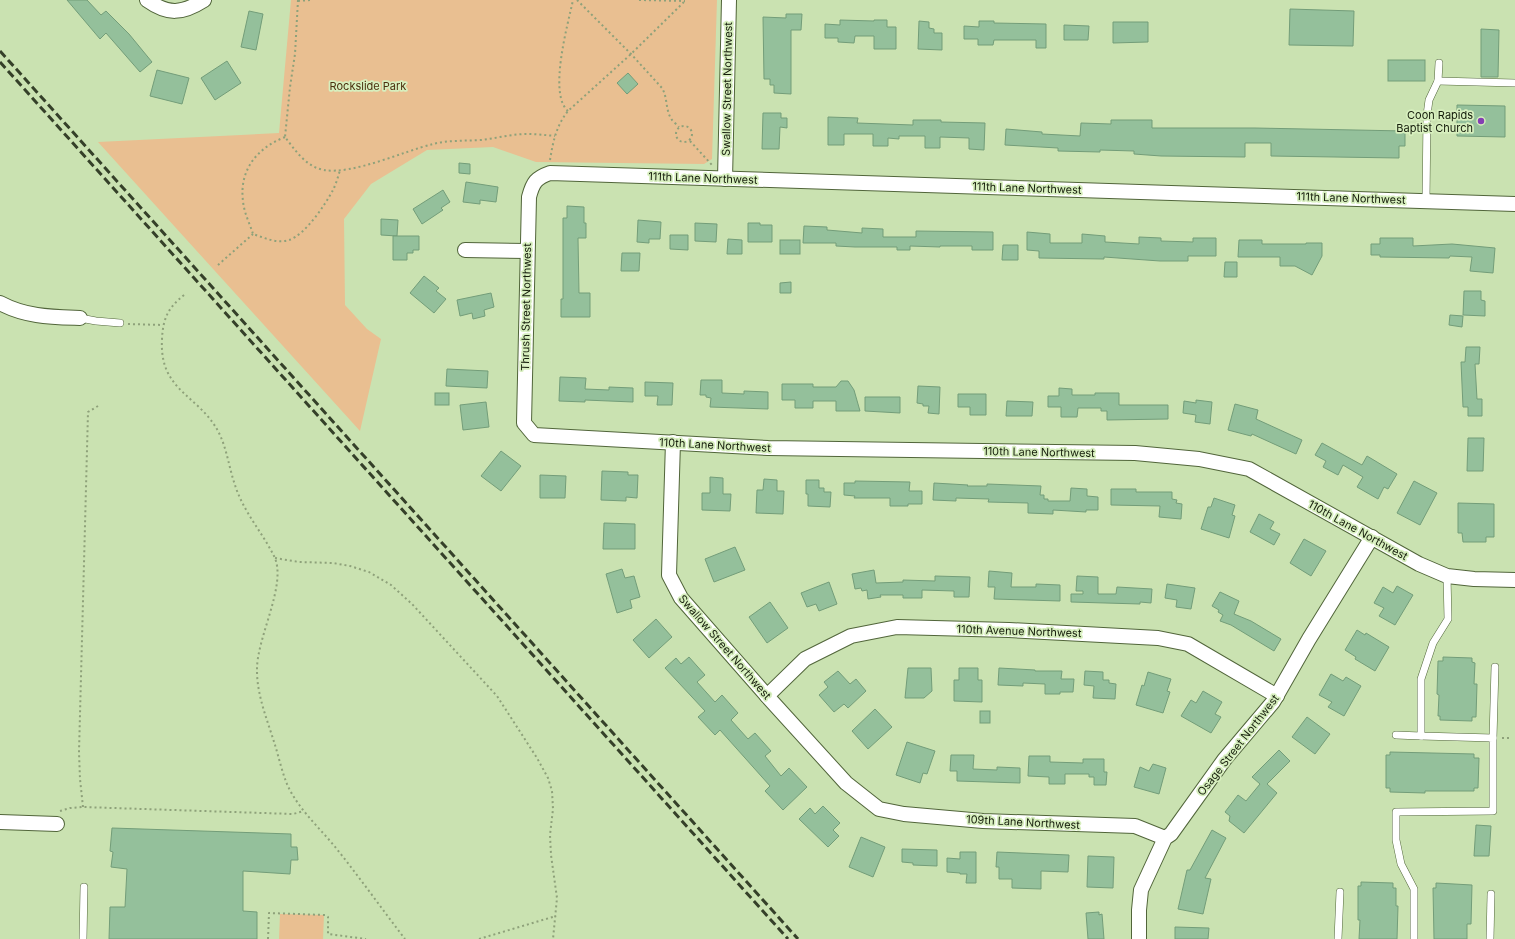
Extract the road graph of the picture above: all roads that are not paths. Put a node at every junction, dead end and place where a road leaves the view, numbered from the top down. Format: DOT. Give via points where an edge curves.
graph roads {
  1 [pos="147,0"];
  2 [pos="204,0"];
  3 [pos="729,0"];
  4 [pos="1439,63"];
  5 [pos="1438,81"];
  6 [pos="1515,83"];
  7 [pos="544,175"];
  8 [pos="725,179"];
  9 [pos="1426,201"];
  10 [pos="1515,204"];
  11 [pos="465,250"];
  12 [pos="527,251"];
  13 [pos="0,303"];
  14 [pos="80,318"];
  15 [pos="120,323"];
  16 [pos="534,435"];
  17 [pos="673,442"];
  18 [pos="1372,537"];
  19 [pos="1447,576"];
  20 [pos="1515,580"];
  21 [pos="1495,667"];
  22 [pos="767,696"];
  23 [pos="1277,696"];
  24 [pos="1396,735"];
  25 [pos="1421,736"];
  26 [pos="1493,738"];
  27 [pos="879,809"];
  28 [pos="0,822"];
  29 [pos="57,824"];
  30 [pos="1165,838"];
  31 [pos="84,887"];
  32 [pos="1340,892"];
  33 [pos="1491,894"];
  34 [pos="83,939"];
  35 [pos="1139,939"];
  36 [pos="1338,939"];
  37 [pos="1414,939"];
  38 [pos="1490,939"];
  1 -- 2 [label="street" via="155,6 182,12"];
  3 -- 8 [label="street, Swallow Street Northwest"];
  4 -- 5 [label="lane"];
  5 -- 6 [label="lane"];
  5 -- 9 [label="lane" via="1429,100 1427,115"];
  7 -- 8 [label="street, 111th Lane Northwest"];
  7 -- 12 [label="street, Thrush Street Northwest" via="532,185 529,196"];
  8 -- 9 [label="street, 111th Lane Northwest"];
  9 -- 10 [label="street, 111th Lane Northwest"];
  11 -- 12 [label="street"];
  12 -- 16 [label="street, Thrush Street Northwest" via="524,423"];
  13 -- 14 [label="street" via="31,315"];
  14 -- 15 [label="lane"];
  16 -- 17 [label="street, 110th Lane Northwest"];
  17 -- 18 [label="street, 110th Lane Northwest" via="768,448 1135,453 1199,459 1249,469"];
  17 -- 22 [label="street, Swallow Street Northwest" via="669,575 681,598"];
  18 -- 19 [label="street, 110th Lane Northwest" via="1419,564"];
  18 -- 23 [label="street, Osage Street Northwest"];
  19 -- 20 [label="street, 110th Lane Northwest"];
  19 -- 25 [label="lane" via="1448,619 1433,643 1421,679"];
  21 -- 26 [label="lane"];
  22 -- 23 [label="street, 110th Avenue Northwest" via="805,659 851,636 897,627 1009,630 1170,640 1188,644"];
  22 -- 27 [label="street, Swallow Street Northwest" via="846,783"];
  23 -- 30 [label="street, Osage Street Northwest" via="1224,760 1171,834"];
  24 -- 25 [label="lane"];
  25 -- 26 [label="lane"];
  26 -- 37 [label="lane" via="1493,811 1396,812 1396,840 1401,864 1414,889"];
  27 -- 30 [label="street, 109th Lane Northwest" via="904,814 983,821 1135,826"];
  28 -- 29 [label="street"];
  30 -- 35 [label="street, Osage Street Northwest" via="1142,890"];
  31 -- 34 [label="lane"];
  32 -- 36 [label="lane"];
  33 -- 38 [label="lane"];
}
